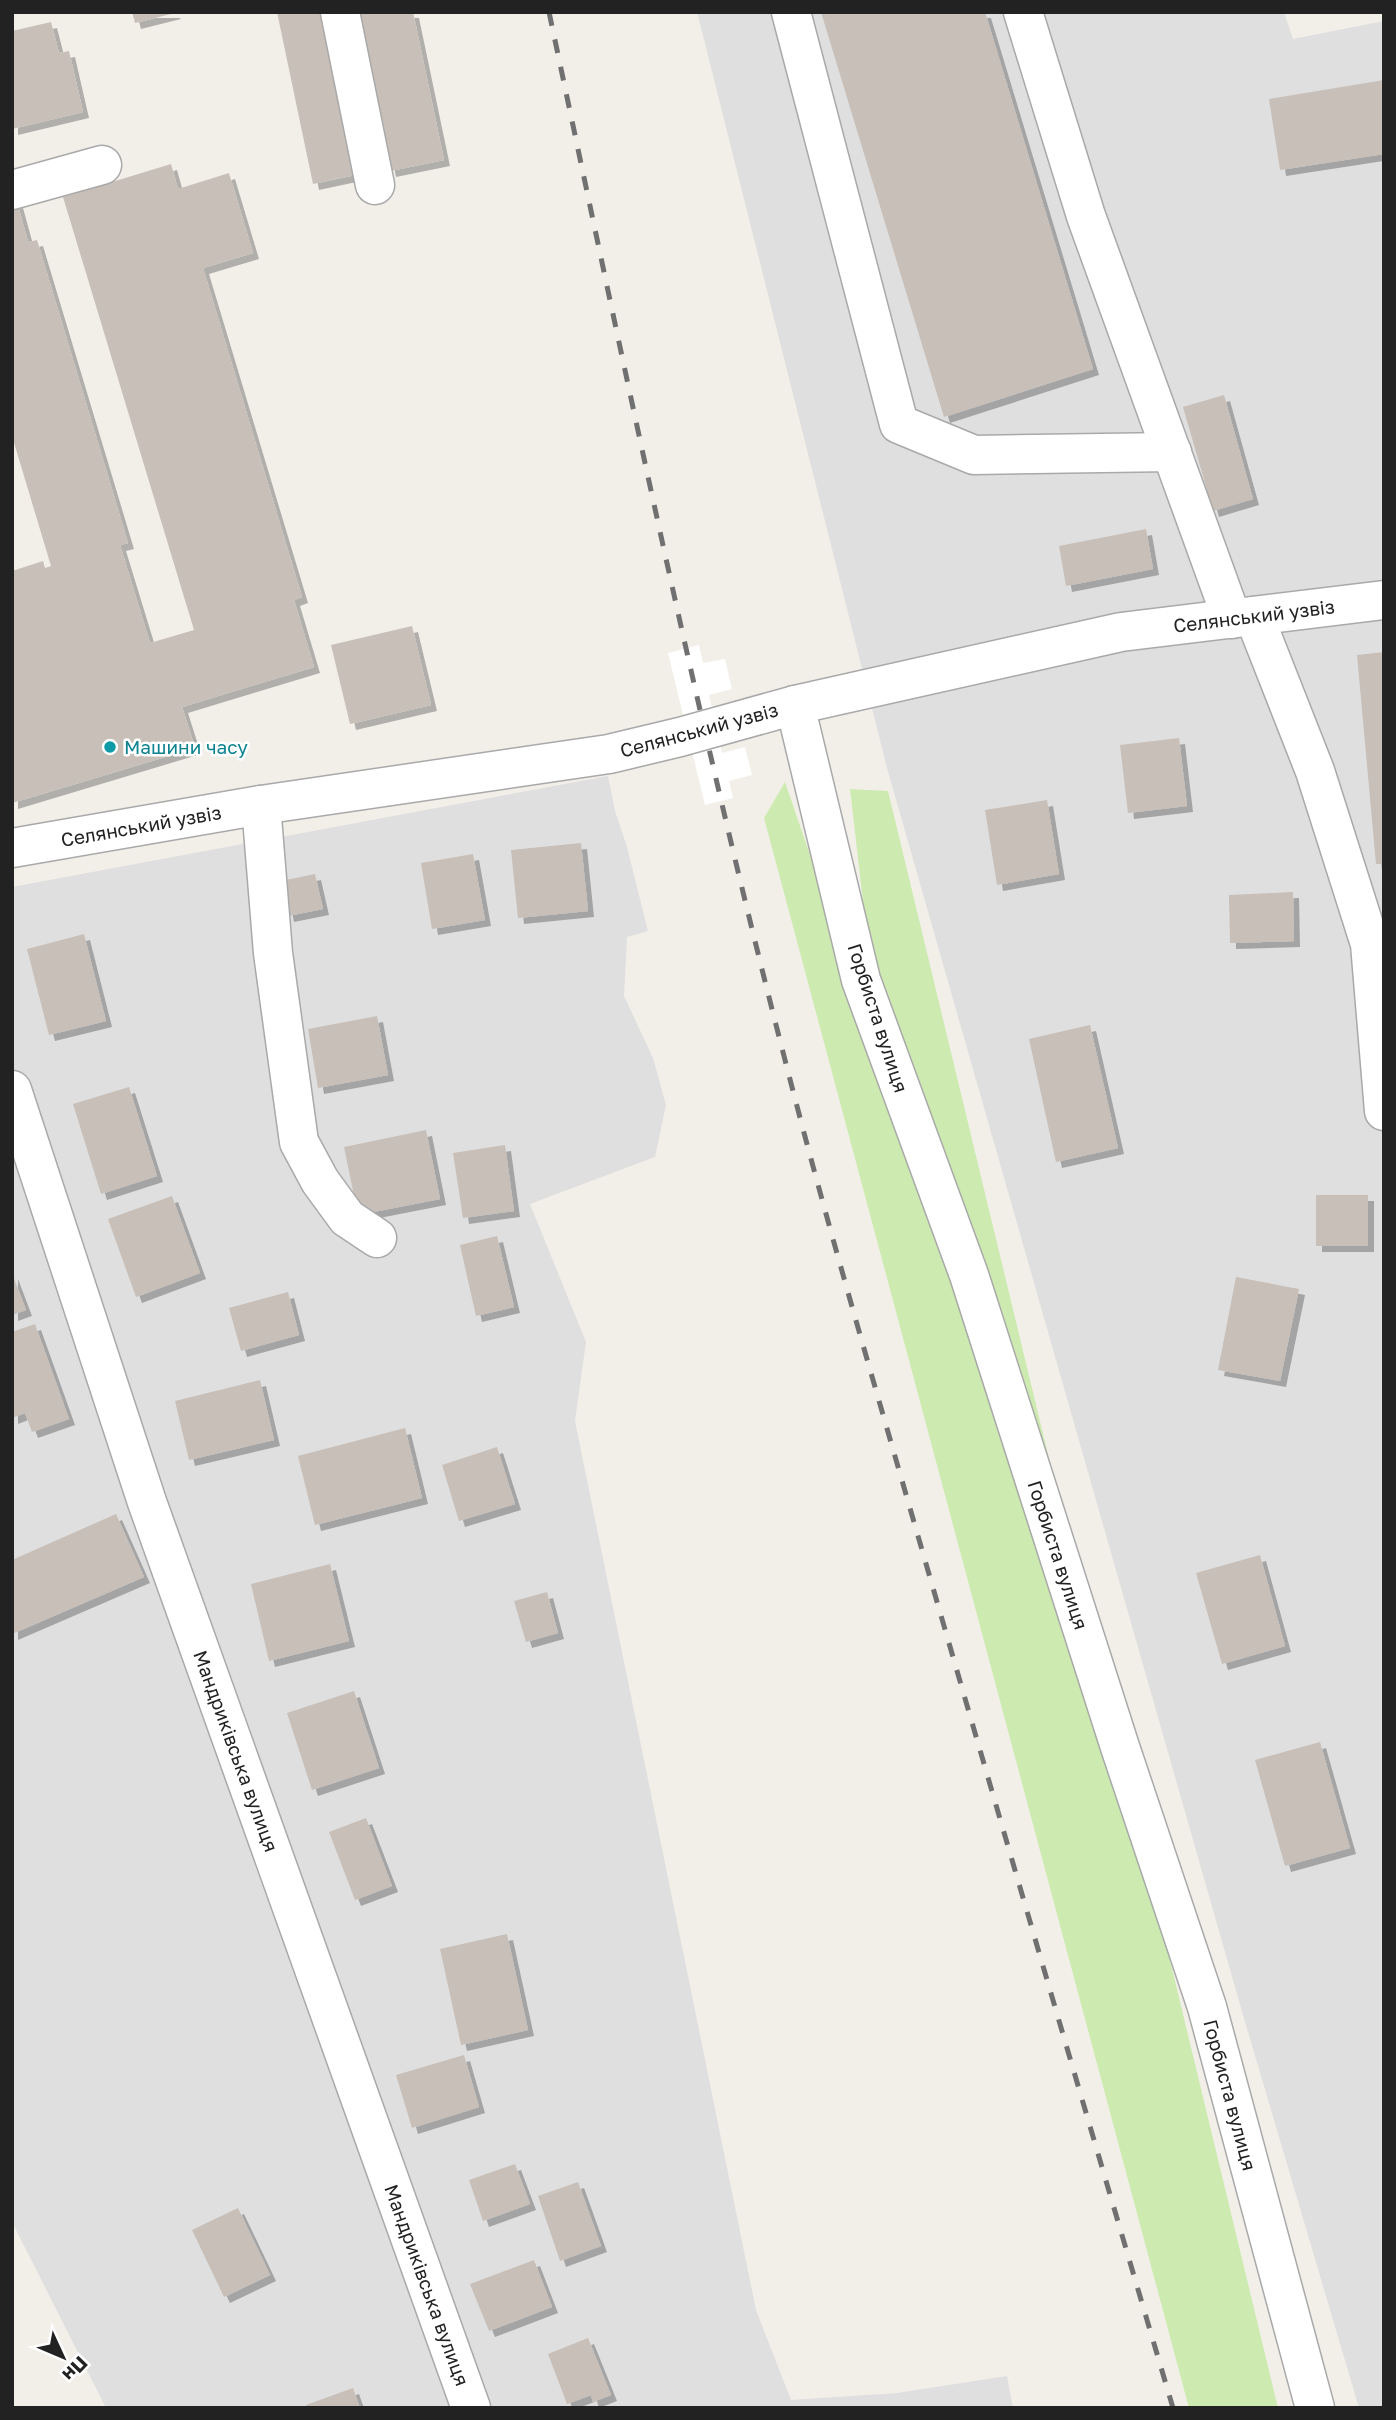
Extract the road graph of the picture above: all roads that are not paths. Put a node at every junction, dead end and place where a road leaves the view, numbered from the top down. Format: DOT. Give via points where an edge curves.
graph roads {
  1 [pos="340,12"];
  2 [pos="791,12"];
  3 [pos="1023,12"];
  4 [pos="102,165"];
  5 [pos="375,185"];
  6 [pos="12,190"];
  7 [pos="1172,452"];
  8 [pos="1384,600"];
  9 [pos="1243,617"];
  10 [pos="795,705"];
  11 [pos="261,805"];
  12 [pos="12,848"];
  13 [pos="12,1090"];
  14 [pos="1384,1111"];
  15 [pos="377,1238"];
  16 [pos="471,2408"];
  17 [pos="1315,2408"];
  1 -- 5 [label="street"];
  2 -- 7 [label="street" via="899,424 975,455"];
  3 -- 7 [label="street" via="1086,216"];
  4 -- 6 [label="street"];
  7 -- 9 [label="street"];
  8 -- 9 [label="street, Селянський узвіз"];
  9 -- 10 [label="street, Селянський узвіз" via="1121,632"];
  9 -- 14 [label="street" via="1315,771 1370,944"];
  10 -- 11 [label="street, Селянський узвіз" via="609,754"];
  10 -- 17 [label="street, Горбиста вулиця" via="861,980 969,1275 1206,2007"];
  11 -- 12 [label="street, Селянський узвіз"];
  11 -- 15 [label="street" via="273,953 299,1142 346,1218"];
  13 -- 16 [label="street, Мандриківська вулиця" via="147,1502"];
}
